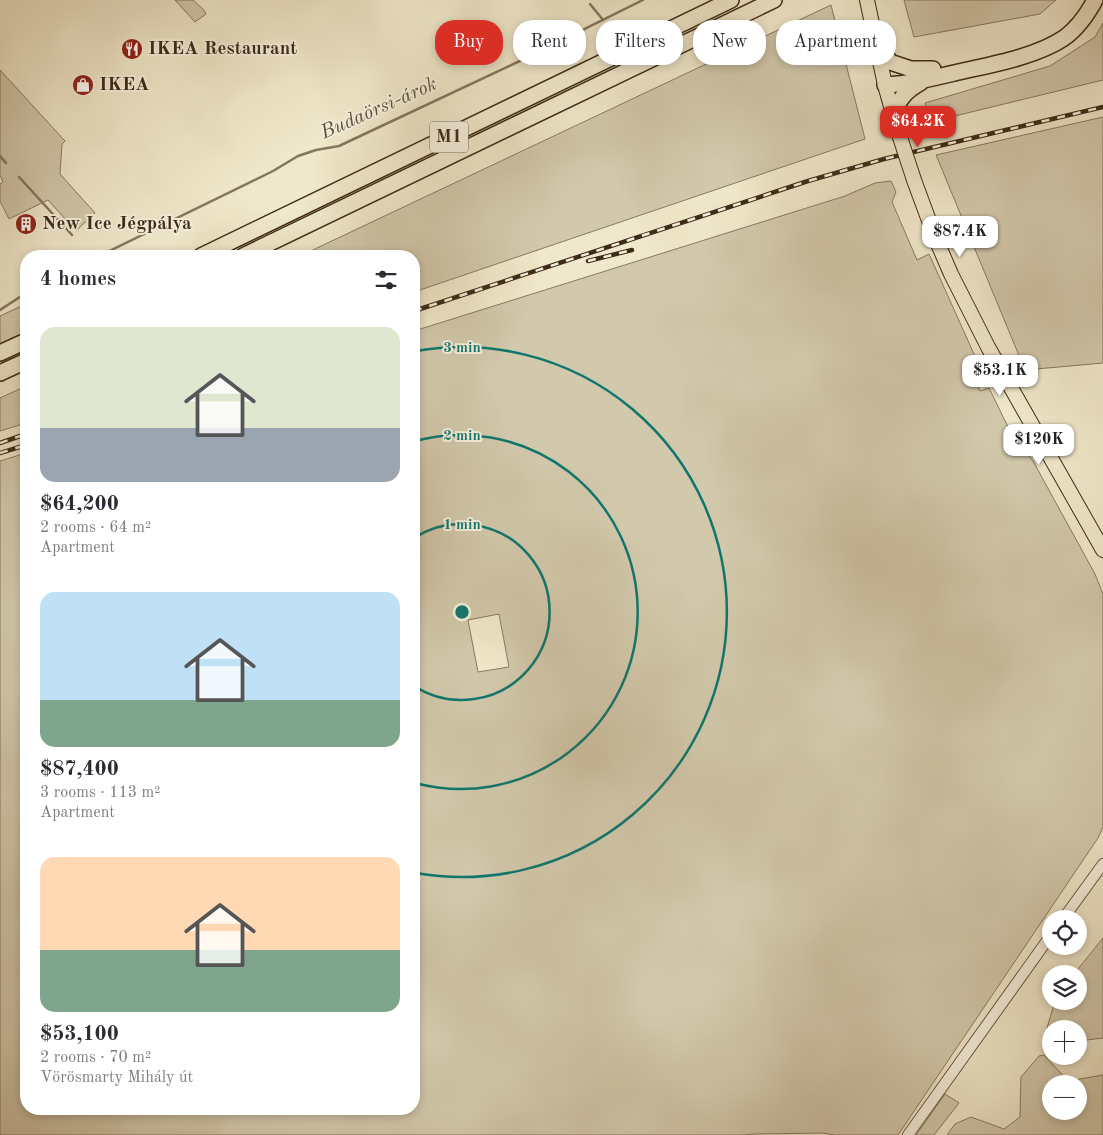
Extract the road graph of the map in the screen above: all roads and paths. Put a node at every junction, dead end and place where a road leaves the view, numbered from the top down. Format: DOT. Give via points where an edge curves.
graph roads {
  1 [pos="723,0"];
  2 [pos="731,0"];
  3 [pos="774,0"];
  4 [pos="867,0"];
  5 [pos="1084,0"];
  6 [pos="1096,0"];
  7 [pos="697,17"];
  8 [pos="871,20"];
  9 [pos="896,64"];
  10 [pos="881,65"];
  11 [pos="929,75"];
  12 [pos="885,85"];
  13 [pos="894,120"];
  14 [pos="213,250"];
  15 [pos="255,250"];
  16 [pos="20,344"];
  17 [pos="0,354"];
  18 [pos="20,364"];
  19 [pos="0,373"];
  20 [pos="1103,550"];
  21 [pos="1103,864"];
  22 [pos="1070,910"];
  23 [pos="1042,948"];
  24 [pos="908,1135"];
  1 -- 7 [label="highway"];
  2 -- 7 [label="highway, M1"];
  3 -- 15 [label="highway, M1"];
  4 -- 8 [label="main road"];
  5 -- 11 [label="highway" via="1071,19 1047,37"];
  6 -- 11 [label="highway" via="1074,29 1050,46 1011,60"];
  7 -- 14 [label="highway, M1"];
  9 -- 11 [label="highway"];
  10 -- 12 [label="main road"];
  11 -- 12 [label="highway"];
  11 -- 13 [label="highway" via="902,97"];
  12 -- 13 [label="main road"];
  13 -- 20 [label="main road, bridge" via="951,274 1005,378"];
  16 -- 17 [label="highway"];
  18 -- 19 [label="highway"];
  21 -- 22 [label="street"];
  23 -- 24 [label="street"];
}
